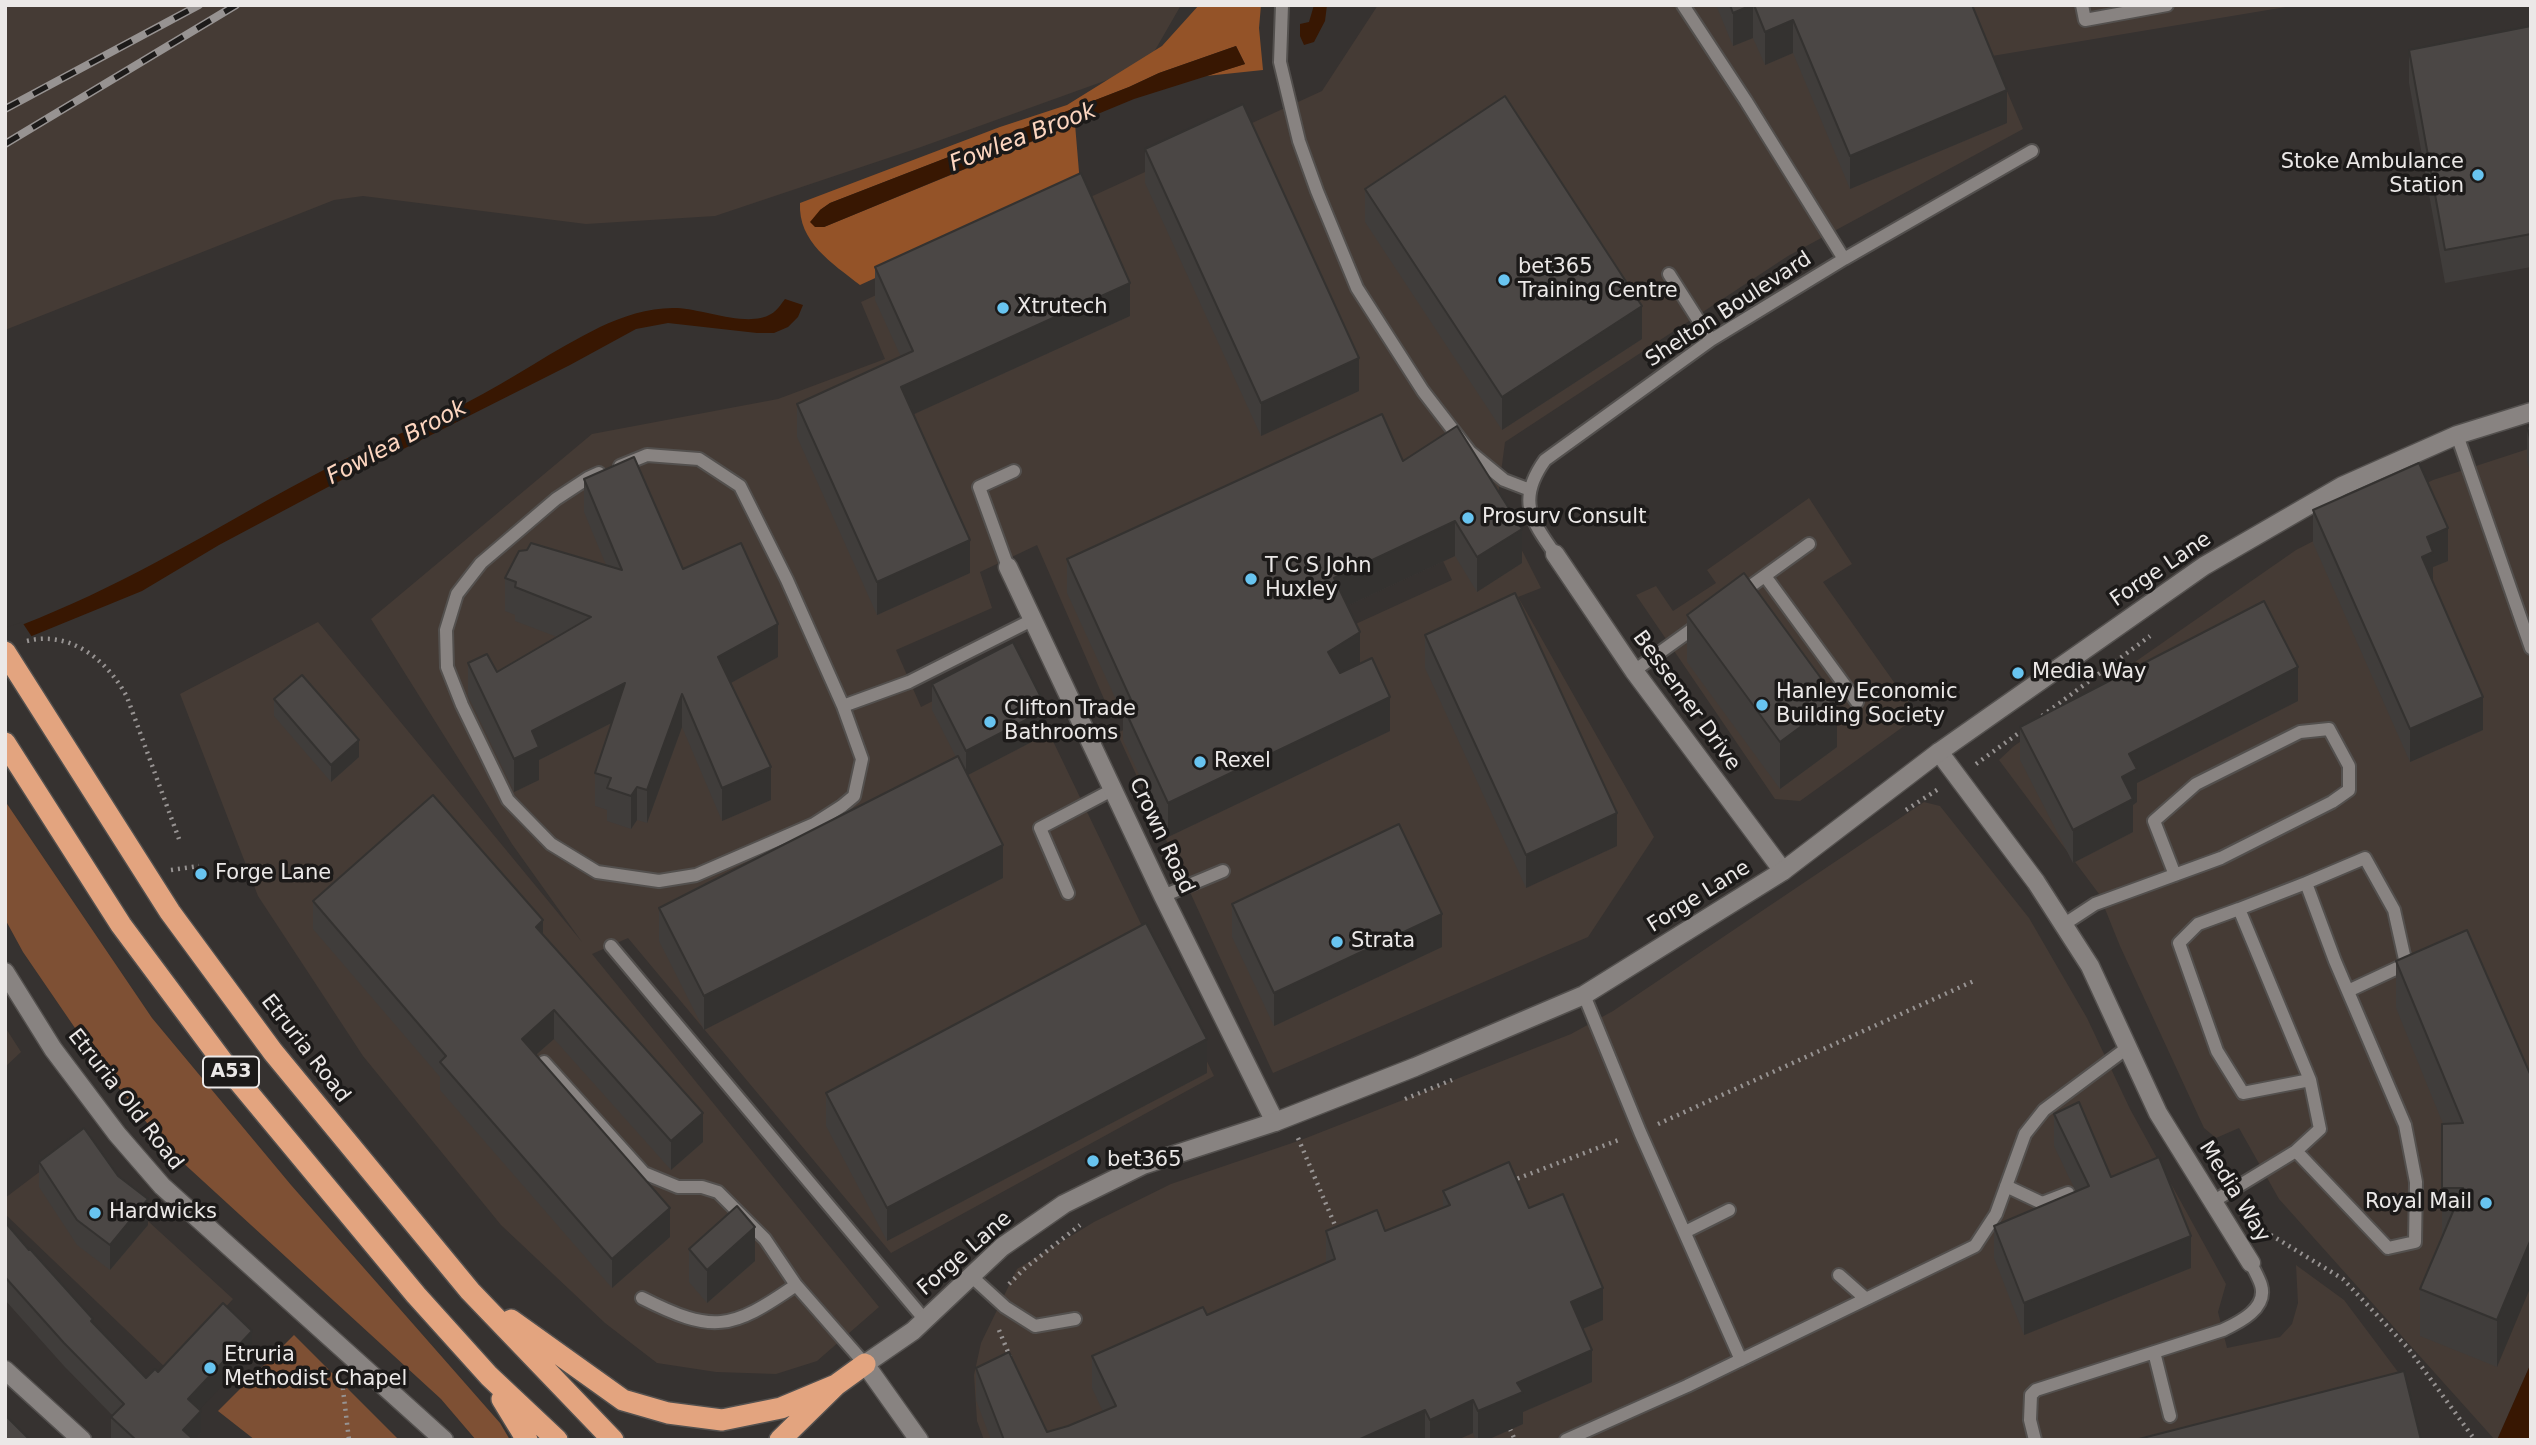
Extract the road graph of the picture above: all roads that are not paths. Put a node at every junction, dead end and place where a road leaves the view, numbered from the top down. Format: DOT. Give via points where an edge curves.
graph roads {
  1 [pos="1282,5"];
  2 [pos="1683,5"];
  3 [pos="2082,5"];
  4 [pos="2167,5"];
  5 [pos="2032,151"];
  6 [pos="1844,259"];
  7 [pos="1669,274"];
  8 [pos="1711,341"];
  9 [pos="2531,412"];
  10 [pos="2457,435"];
  11 [pos="1014,471"];
  12 [pos="1530,491"];
  13 [pos="1808,544"];
  14 [pos="1555,554"];
  15 [pos="1009,567"];
  16 [pos="1765,576"];
  17 [pos="1732,600"];
  18 [pos="1711,616"];
  19 [pos="1034,619"];
  20 [pos="11,649"];
  21 [pos="2531,649"];
  22 [pos="1634,671"];
  23 [pos="1857,702"];
  24 [pos="843,706"];
  25 [pos="5,743"];
  26 [pos="1940,752"];
  27 [pos="1114,789"];
  28 [pos="1783,871"];
  29 [pos="1223,872"];
  30 [pos="2175,875"];
  31 [pos="2306,883"];
  32 [pos="1068,893"];
  33 [pos="1163,896"];
  34 [pos="2239,909"];
  35 [pos="2063,925"];
  36 [pos="611,946"];
  37 [pos="5,972"];
  38 [pos="2348,991"];
  39 [pos="1584,995"];
  40 [pos="2127,1048"];
  41 [pos="544,1062"];
  42 [pos="2310,1080"];
  43 [pos="1275,1122"];
  44 [pos="2296,1151"];
  45 [pos="2006,1186"];
  46 [pos="2068,1193"];
  47 [pos="2214,1201"];
  48 [pos="1729,1210"];
  49 [pos="1685,1232"];
  50 [pos="2247,1256"];
  51 [pos="1839,1275"];
  52 [pos="971,1276"];
  53 [pos="796,1285"];
  54 [pos="470,1291"];
  55 [pos="642,1298"];
  56 [pos="1866,1299"];
  57 [pos="1075,1319"];
  58 [pos="925,1320"];
  59 [pos="2154,1352"];
  60 [pos="1741,1360"];
  61 [pos="865,1364"];
  62 [pos="5,1370"];
  63 [pos="489,1376"];
  64 [pos="836,1385"];
  65 [pos="2170,1416"];
  66 [pos="82,1440"];
  67 [pos="444,1440"];
  68 [pos="527,1440"];
  69 [pos="557,1440"];
  70 [pos="613,1440"];
  71 [pos="780,1440"];
  72 [pos="919,1440"];
  73 [pos="1566,1440"];
  74 [pos="2035,1440"];
  1 -- 12 [label="lane" via="1280,62 1299,141 1357,288 1423,391 1470,452 1504,480"];
  2 -- 6 [label="lane"];
  3 -- 4 [label="lane" via="2085,20"];
  5 -- 6 [label="lane, Shelton Boulevard"];
  6 -- 8 [label="lane, Shelton Boulevard"];
  7 -- 8 [label="lane"];
  8 -- 12 [label="lane, Shelton Boulevard" via="1545,460"];
  9 -- 10 [label="street, Forge Lane"];
  10 -- 21 [label="lane"];
  10 -- 26 [label="street, Forge Lane" via="2342,486 2204,566"];
  11 -- 15 [label="lane" via="979,487"];
  12 -- 14 [label="lane" via="1534,525"];
  13 -- 16 [label="lane"];
  14 -- 22 [label="street, Bessemer Drive"];
  15 -- 19 [label="street, Crown Road"];
  16 -- 17 [label="lane"];
  16 -- 23 [label="lane"];
  18 -- 22 [label="lane"];
  19 -- 24 [label="lane" via="909,682"];
  19 -- 27 [label="street, Crown Road"];
  20 -- 54 [label="highway, Etruria Road / A53" via="40,708 170,912 258,1031"];
  22 -- 28 [label="street, Bessemer Drive"];
  24 -- 24 [label="lane" via="740,486 699,459 647,455 588,478 556,499 481,563 457,594 446,630 447,667 461,705 509,800 551,844 597,872 659,881 696,875 814,824 842,806 854,796 862,759"];
  25 -- 63 [label="highway, A53" via="121,925 226,1066"];
  26 -- 28 [label="street, Forge Lane"];
  26 -- 35 [label="street, Media Way"];
  27 -- 32 [label="lane" via="1040,828"];
  27 -- 33 [label="street, Crown Road"];
  28 -- 39 [label="street, Forge Lane"];
  29 -- 33 [label="lane"];
  30 -- 30 [label="lane" via="2221,858 2348,790 2349,766 2329,729 2300,732 2196,784 2154,821"];
  30 -- 35 [label="lane" via="2095,904"];
  31 -- 34 [label="lane"];
  31 -- 38 [label="lane"];
  31 -- 38 [label="lane" via="2365,858 2394,910 2406,964"];
  33 -- 43 [label="street, Crown Road"];
  34 -- 42 [label="lane"];
  34 -- 42 [label="lane" via="2198,924 2179,943 2217,1051 2243,1093"];
  35 -- 40 [label="street, Media Way" via="2090,966"];
  36 -- 58 [label="lane"];
  37 -- 67 [label="street, Etruria Old Road" via="53,1049 162,1186"];
  38 -- 44 [label="lane" via="2405,1125 2416,1182 2415,1242 2388,1248"];
  39 -- 43 [label="street, Forge Lane"];
  39 -- 49 [label="lane"];
  40 -- 45 [label="lane" via="2044,1110 2025,1134"];
  40 -- 47 [label="street, Media Way" via="2158,1113"];
  41 -- 53 [label="lane" via="644,1173 678,1186 718,1192 765,1239"];
  42 -- 44 [label="lane" via="2320,1129"];
  43 -- 52 [label="street, Forge Lane" via="1143,1165 1064,1204 1002,1247"];
  44 -- 47 [label="lane"];
  45 -- 46 [label="lane" via="2042,1202"];
  45 -- 56 [label="lane" via="1996,1214 1975,1245"];
  47 -- 50 [label="street, Media Way"];
  48 -- 49 [label="lane"];
  49 -- 60 [label="lane"];
  50 -- 59 [label="lane" via="2262,1287 2261,1300 2246,1318"];
  51 -- 56 [label="lane"];
  52 -- 57 [label="lane" via="1035,1326"];
  52 -- 58 [label="street, Forge Lane"];
  53 -- 55 [label="lane" via="747,1316 708,1323 689,1320"];
  53 -- 61 [label="lane"];
  54 -- 64 [label="highway" via="624,1400 668,1413 722,1420 781,1408"];
  54 -- 70 [label="highway, Etruria Road / A53"];
  56 -- 60 [label="lane"];
  58 -- 61 [label="street, Forge Lane"];
  59 -- 65 [label="lane"];
  59 -- 74 [label="lane" via="2036,1390 2029,1406"];
  60 -- 73 [label="lane"];
  61 -- 64 [label="highway"];
  61 -- 72 [label="street"];
  62 -- 66 [label="street"];
  63 -- 68 [label="highway"];
  63 -- 69 [label="highway, A53"];
  64 -- 71 [label="highway"];
}
